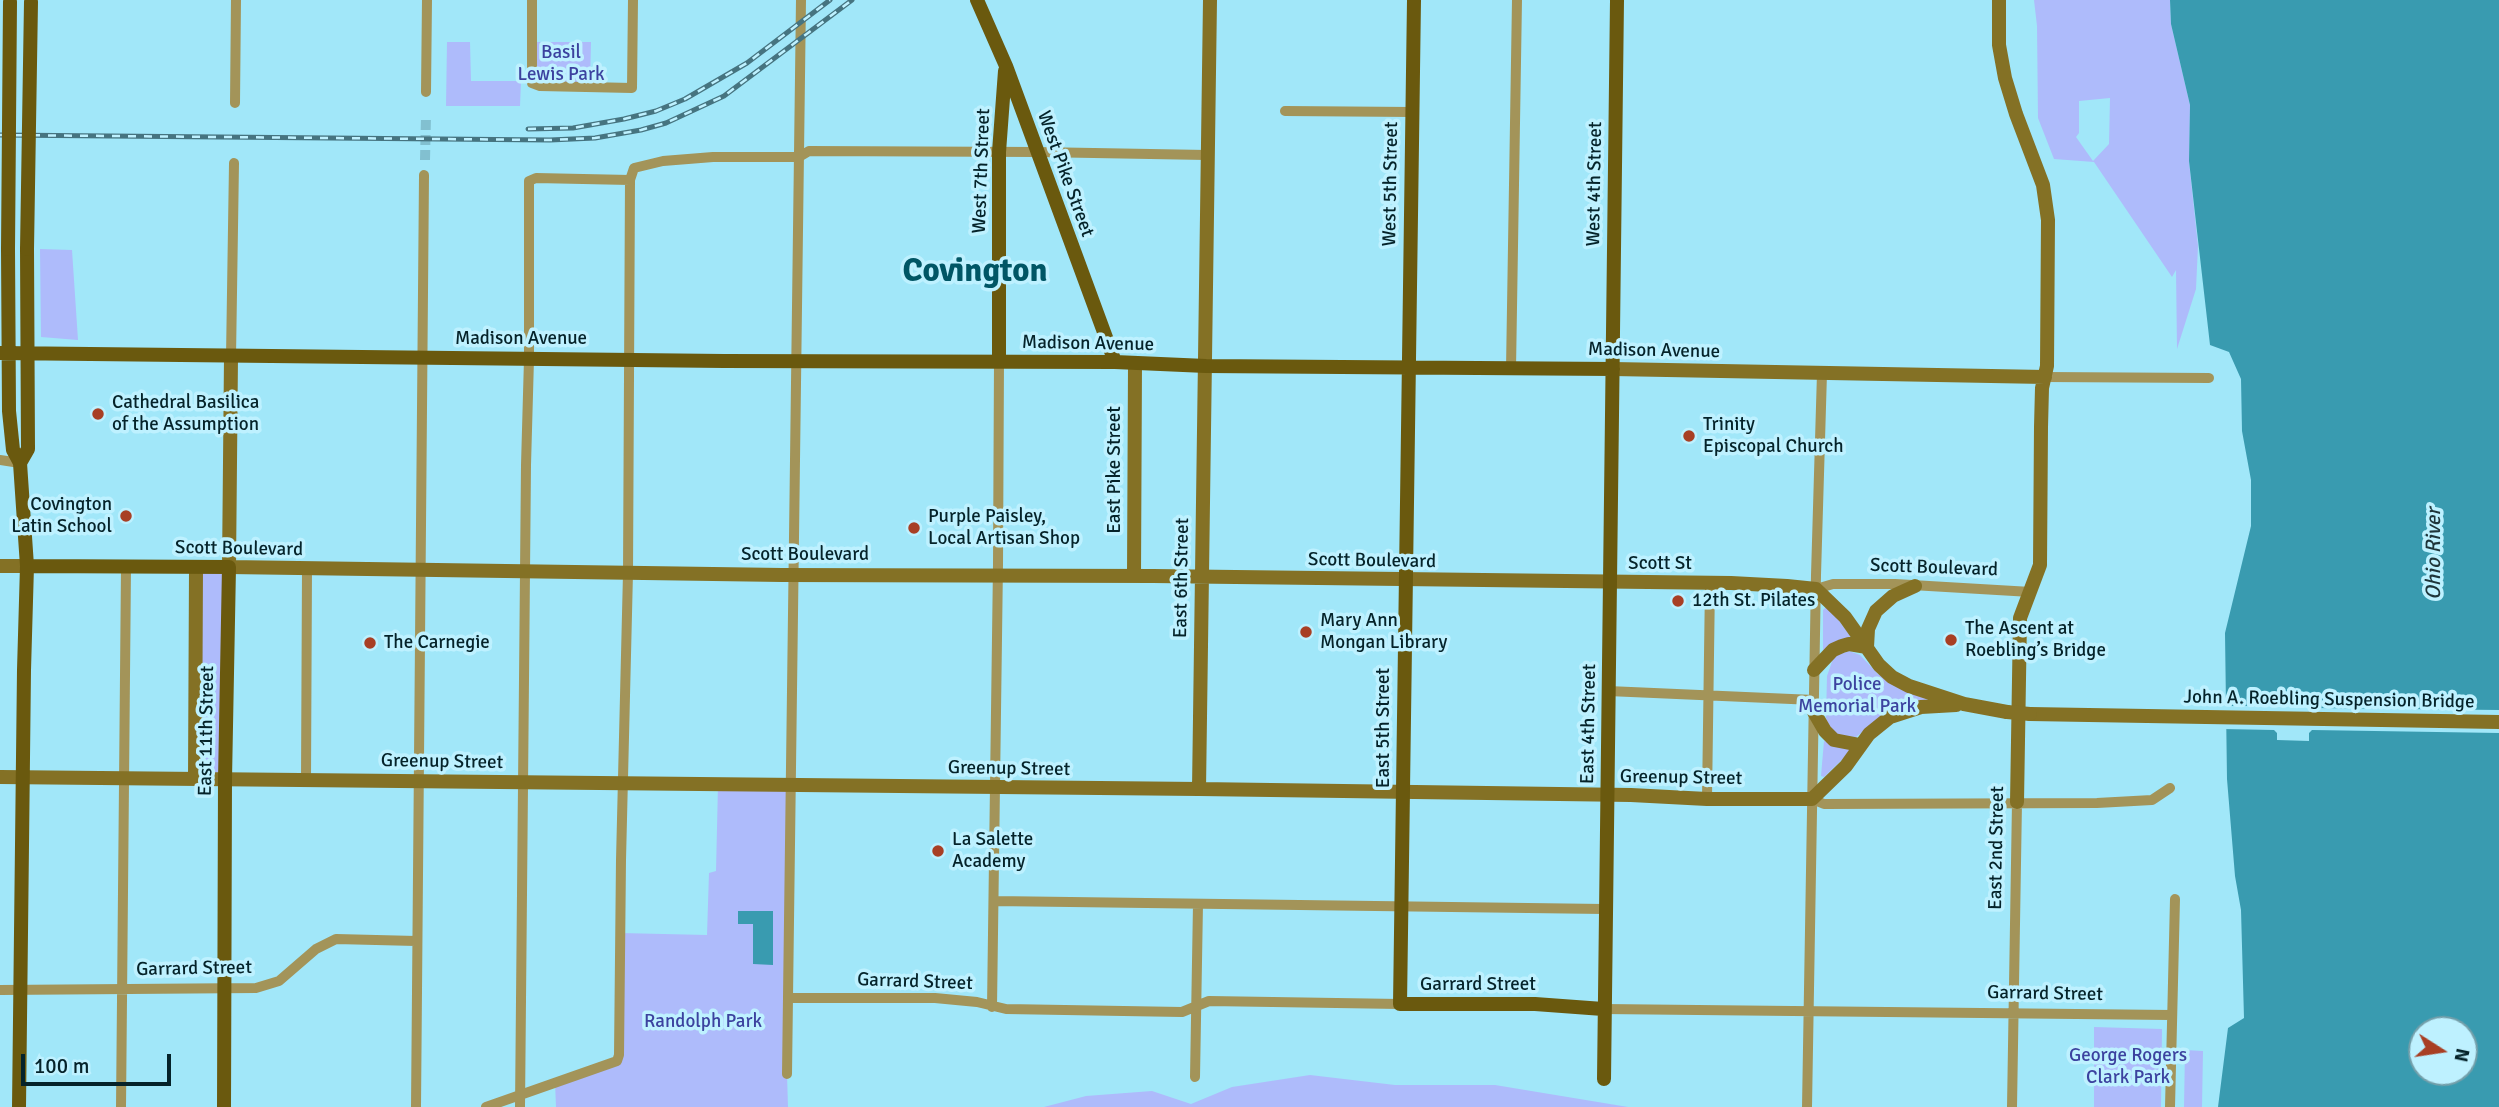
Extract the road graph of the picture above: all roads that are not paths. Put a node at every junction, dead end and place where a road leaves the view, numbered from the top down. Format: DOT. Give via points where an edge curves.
graph roads {
  1 [pos="236,0"];
  2 [pos="427,0"];
  3 [pos="532,0"];
  4 [pos="633,0"];
  5 [pos="801,0"];
  6 [pos="977,0"];
  7 [pos="1210,0"];
  8 [pos="1414,0"];
  9 [pos="1517,0"];
  10 [pos="1617,0"];
  11 [pos="1999,0"];
  12 [pos="10,1"];
  13 [pos="31,1"];
  14 [pos="1006,66"];
  15 [pos="426,92"];
  16 [pos="235,103"];
  17 [pos="1285,111"];
  18 [pos="1412,112"];
  19 [pos="999,152"];
  20 [pos="1037,152"];
  21 [pos="1207,156"];
  22 [pos="799,157"];
  23 [pos="234,163"];
  24 [pos="424,175"];
  25 [pos="630,180"];
  26 [pos="5,353"];
  27 [pos="29,354"];
  28 [pos="231,357"];
  29 [pos="423,358"];
  30 [pos="529,359"];
  31 [pos="629,359"];
  32 [pos="796,361"];
  33 [pos="999,361"];
  34 [pos="1115,362"];
  35 [pos="1135,363"];
  36 [pos="1206,366"];
  37 [pos="1409,369"];
  38 [pos="1510,369"];
  39 [pos="1613,369"];
  40 [pos="1822,373"];
  41 [pos="2045,377"];
  42 [pos="2209,379"];
  43 [pos="0,460"];
  44 [pos="20,463"];
  45 [pos="0,566"];
  46 [pos="27,566"];
  47 [pos="126,567"];
  48 [pos="196,568"];
  49 [pos="229,568"];
  50 [pos="307,569"];
  51 [pos="420,570"];
  52 [pos="525,572"];
  53 [pos="628,573"];
  54 [pos="794,575"];
  55 [pos="998,575"];
  56 [pos="1134,576"];
  57 [pos="1201,577"];
  58 [pos="1405,581"];
  59 [pos="1611,583"];
  60 [pos="1710,583"];
  61 [pos="1915,586"];
  62 [pos="1816,589"];
  63 [pos="2031,592"];
  64 [pos="1867,646"];
  65 [pos="1815,670"];
  66 [pos="1608,691"];
  67 [pos="1709,694"];
  68 [pos="1964,704"];
  69 [pos="1814,706"];
  70 [pos="2499,722"];
  71 [pos="1860,746"];
  72 [pos="0,777"];
  73 [pos="23,777"];
  74 [pos="124,778"];
  75 [pos="195,779"];
  76 [pos="225,779"];
  77 [pos="306,780"];
  78 [pos="418,781"];
  79 [pos="524,782"];
  80 [pos="624,783"];
  81 [pos="791,785"];
  82 [pos="996,788"];
  83 [pos="2170,788"];
  84 [pos="1199,789"];
  85 [pos="1403,793"];
  86 [pos="1607,796"];
  87 [pos="1707,799"];
  88 [pos="1812,799"];
  89 [pos="2017,802"];
  90 [pos="2175,899"];
  91 [pos="994,901"];
  92 [pos="1198,904"];
  93 [pos="1401,906"];
  94 [pos="1604,909"];
  95 [pos="416,941"];
  96 [pos="0,990"];
  97 [pos="19,990"];
  98 [pos="122,990"];
  99 [pos="226,990"];
  100 [pos="788,998"];
  101 [pos="1400,1004"];
  102 [pos="992,1007"];
  103 [pos="1196,1007"];
  104 [pos="1603,1009"];
  105 [pos="1810,1010"];
  106 [pos="2014,1014"];
  107 [pos="2171,1015"];
  108 [pos="787,1074"];
  109 [pos="1195,1077"];
  110 [pos="1604,1079"];
  111 [pos="520,1094"];
  112 [pos="19,1107"];
  113 [pos="121,1107"];
  114 [pos="224,1107"];
  115 [pos="416,1107"];
  116 [pos="486,1107"];
  117 [pos="520,1107"];
  118 [pos="1807,1107"];
  119 [pos="2012,1107"];
  120 [pos="2169,1107"];
  1 -- 16 [label="street"];
  2 -- 15 [label="street"];
  3 -- 4 [label="street" via="532,83 632,88"];
  5 -- 22 [label="street"];
  6 -- 14 [label="main road, West Pike Street"];
  7 -- 21 [label="main road, East 6th Street"];
  8 -- 18 [label="main road, West 5th Street"];
  9 -- 38 [label="street"];
  10 -- 39 [label="main road, West 4th Street"];
  11 -- 41 [label="main road, East 2nd Street" via="2005,78 2043,185 2048,220"];
  12 -- 26 [label="main road, bridge"];
  13 -- 27 [label="main road, bridge"];
  14 -- 19 [label="main road, West 7th Street"];
  14 -- 20 [label="main road, West Pike Street"];
  17 -- 18 [label="street"];
  18 -- 37 [label="main road, West 5th Street"];
  19 -- 20 [label="street"];
  19 -- 22 [label="street" via="809,151"];
  19 -- 33 [label="main road, West 7th Street"];
  20 -- 21 [label="street"];
  20 -- 34 [label="main road, West Pike Street"];
  21 -- 36 [label="main road, East 6th Street"];
  22 -- 25 [label="street" via="663,161 634,168"];
  22 -- 32 [label="street"];
  23 -- 28 [label="street"];
  24 -- 29 [label="street"];
  25 -- 30 [label="street" via="536,178 529,183"];
  25 -- 31 [label="street"];
  26 -- 27 [label="main road, Madison Avenue"];
  26 -- 44 [label="main road" via="13,450"];
  27 -- 28 [label="main road, Madison Avenue"];
  27 -- 44 [label="main road" via="28,449"];
  28 -- 29 [label="main road, Madison Avenue"];
  28 -- 49 [label="main road, East 11th Street"];
  29 -- 30 [label="main road, Madison Avenue"];
  29 -- 51 [label="street"];
  30 -- 31 [label="main road, Madison Avenue"];
  30 -- 52 [label="street"];
  31 -- 32 [label="main road, Madison Avenue"];
  31 -- 53 [label="street"];
  32 -- 33 [label="main road, Madison Avenue"];
  32 -- 54 [label="street"];
  33 -- 34 [label="main road, Madison Avenue"];
  33 -- 55 [label="street"];
  34 -- 35 [label="main road, Madison Avenue"];
  35 -- 36 [label="main road, Madison Avenue"];
  35 -- 56 [label="main road, East Pike Street"];
  36 -- 37 [label="main road, Madison Avenue"];
  36 -- 57 [label="main road, East 6th Street"];
  37 -- 38 [label="main road, Madison Avenue"];
  37 -- 58 [label="main road, East 5th Street"];
  38 -- 39 [label="main road, Madison Avenue"];
  39 -- 40 [label="main road, Madison Avenue"];
  39 -- 59 [label="main road, East 4th Street"];
  40 -- 41 [label="main road, Madison Avenue"];
  40 -- 62 [label="street"];
  41 -- 42 [label="street, Madison Avenue"];
  41 -- 63 [label="main road, East 2nd Street" via="2040,565"];
  43 -- 44 [label="street"];
  44 -- 46 [label="main road"];
  45 -- 46 [label="main road, Scott Boulevard"];
  46 -- 47 [label="main road, Scott Boulevard"];
  46 -- 73 [label="main road"];
  47 -- 48 [label="main road, Scott Boulevard"];
  47 -- 74 [label="street"];
  48 -- 49 [label="main road, Scott Boulevard"];
  48 -- 75 [label="main road, East 11th Street"];
  49 -- 50 [label="main road, Scott Boulevard"];
  49 -- 76 [label="main road, East 11th Street"];
  50 -- 51 [label="main road, Scott Boulevard"];
  50 -- 77 [label="street"];
  51 -- 52 [label="main road, Scott Boulevard"];
  51 -- 78 [label="street"];
  52 -- 53 [label="main road, Scott Boulevard"];
  52 -- 79 [label="street"];
  53 -- 54 [label="main road, Scott Boulevard"];
  53 -- 80 [label="street"];
  54 -- 55 [label="main road, Scott Boulevard"];
  54 -- 81 [label="street"];
  55 -- 56 [label="main road, Scott Boulevard"];
  55 -- 82 [label="street"];
  56 -- 57 [label="main road, Scott Boulevard"];
  57 -- 58 [label="main road, Scott Boulevard"];
  57 -- 84 [label="main road, East 6th Street"];
  58 -- 59 [label="main road, Scott Boulevard"];
  58 -- 85 [label="main road, East 5th Street"];
  59 -- 60 [label="main road, Scott St"];
  59 -- 66 [label="main road, East 4th Street"];
  60 -- 62 [label="main road, Scott Boulevard"];
  60 -- 67 [label="street"];
  61 -- 62 [label="street, Scott Boulevard" via="1833,584"];
  61 -- 63 [label="street, Scott Boulevard"];
  61 -- 64 [label="main road" via="1876,611"];
  62 -- 64 [label="main road"];
  62 -- 65 [label="street"];
  63 -- 89 [label="main road, East 2nd Street" via="2020,618"];
  64 -- 65 [label="main road" via="1849,644 1833,650"];
  64 -- 68 [label="main road" via="1892,677"];
  65 -- 69 [label="street"];
  66 -- 67 [label="street"];
  66 -- 86 [label="main road, East 4th Street"];
  67 -- 69 [label="street"];
  67 -- 87 [label="street"];
  68 -- 70 [label="main road, John A. Roebling Suspension Bridge, bridge" via="2030,714"];
  68 -- 71 [label="main road" via="1906,710 1890,717"];
  69 -- 71 [label="main road" via="1825,732 1834,740"];
  69 -- 88 [label="street"];
  71 -- 88 [label="main road"];
  72 -- 73 [label="main road, Greenup Street"];
  73 -- 74 [label="main road, Greenup Street"];
  73 -- 97 [label="main road"];
  74 -- 75 [label="main road, Greenup Street"];
  74 -- 98 [label="street"];
  75 -- 76 [label="main road, Greenup Street"];
  76 -- 77 [label="main road, Greenup Street"];
  76 -- 99 [label="main road, East 11th Street"];
  77 -- 78 [label="main road, Greenup Street"];
  78 -- 79 [label="main road, Greenup Street"];
  78 -- 95 [label="street"];
  79 -- 80 [label="main road, Greenup Street"];
  79 -- 111 [label="street"];
  80 -- 81 [label="main road, Greenup Street"];
  80 -- 111 [label="street" via="617,1061"];
  81 -- 82 [label="main road, Greenup Street"];
  81 -- 100 [label="street"];
  82 -- 84 [label="main road, Greenup Street"];
  82 -- 91 [label="street"];
  83 -- 89 [label="street, Greenup Street" via="2152,800"];
  84 -- 85 [label="main road, Greenup Street"];
  85 -- 86 [label="main road, Greenup Street"];
  85 -- 93 [label="main road, East 5th Street"];
  86 -- 87 [label="main road, Greenup Street"];
  86 -- 94 [label="main road, East 4th Street"];
  87 -- 88 [label="main road, Greenup Street"];
  88 -- 89 [label="street, Greenup Street" via="1824,804"];
  88 -- 105 [label="street"];
  89 -- 106 [label="street, East 2nd Street"];
  90 -- 107 [label="street"];
  91 -- 92 [label="street"];
  91 -- 102 [label="street"];
  92 -- 93 [label="street"];
  92 -- 103 [label="street"];
  93 -- 94 [label="street"];
  93 -- 101 [label="main road, East 5th Street"];
  94 -- 104 [label="main road, East 4th Street"];
  95 -- 99 [label="street, Garrard Street" via="336,939 316,949 279,981"];
  95 -- 115 [label="street"];
  96 -- 97 [label="street, Garrard Street"];
  97 -- 98 [label="street, Garrard Street"];
  97 -- 112 [label="main road"];
  98 -- 99 [label="street, Garrard Street"];
  98 -- 113 [label="street"];
  99 -- 114 [label="main road, East 11th Street"];
  100 -- 102 [label="street, Garrard Street" via="935,998"];
  100 -- 108 [label="street"];
  101 -- 103 [label="street, Garrard Street" via="1209,1001"];
  101 -- 104 [label="main road, Garrard Street"];
  102 -- 103 [label="street, Garrard Street" via="1182,1012"];
  103 -- 109 [label="street"];
  104 -- 105 [label="street, Garrard Street"];
  104 -- 110 [label="main road, East 4th Street"];
  105 -- 106 [label="street, Garrard Street"];
  105 -- 118 [label="street"];
  106 -- 107 [label="street, Garrard Street"];
  106 -- 119 [label="street, East 2nd Street"];
  107 -- 120 [label="street"];
  111 -- 116 [label="street"];
  111 -- 117 [label="street"];
}
